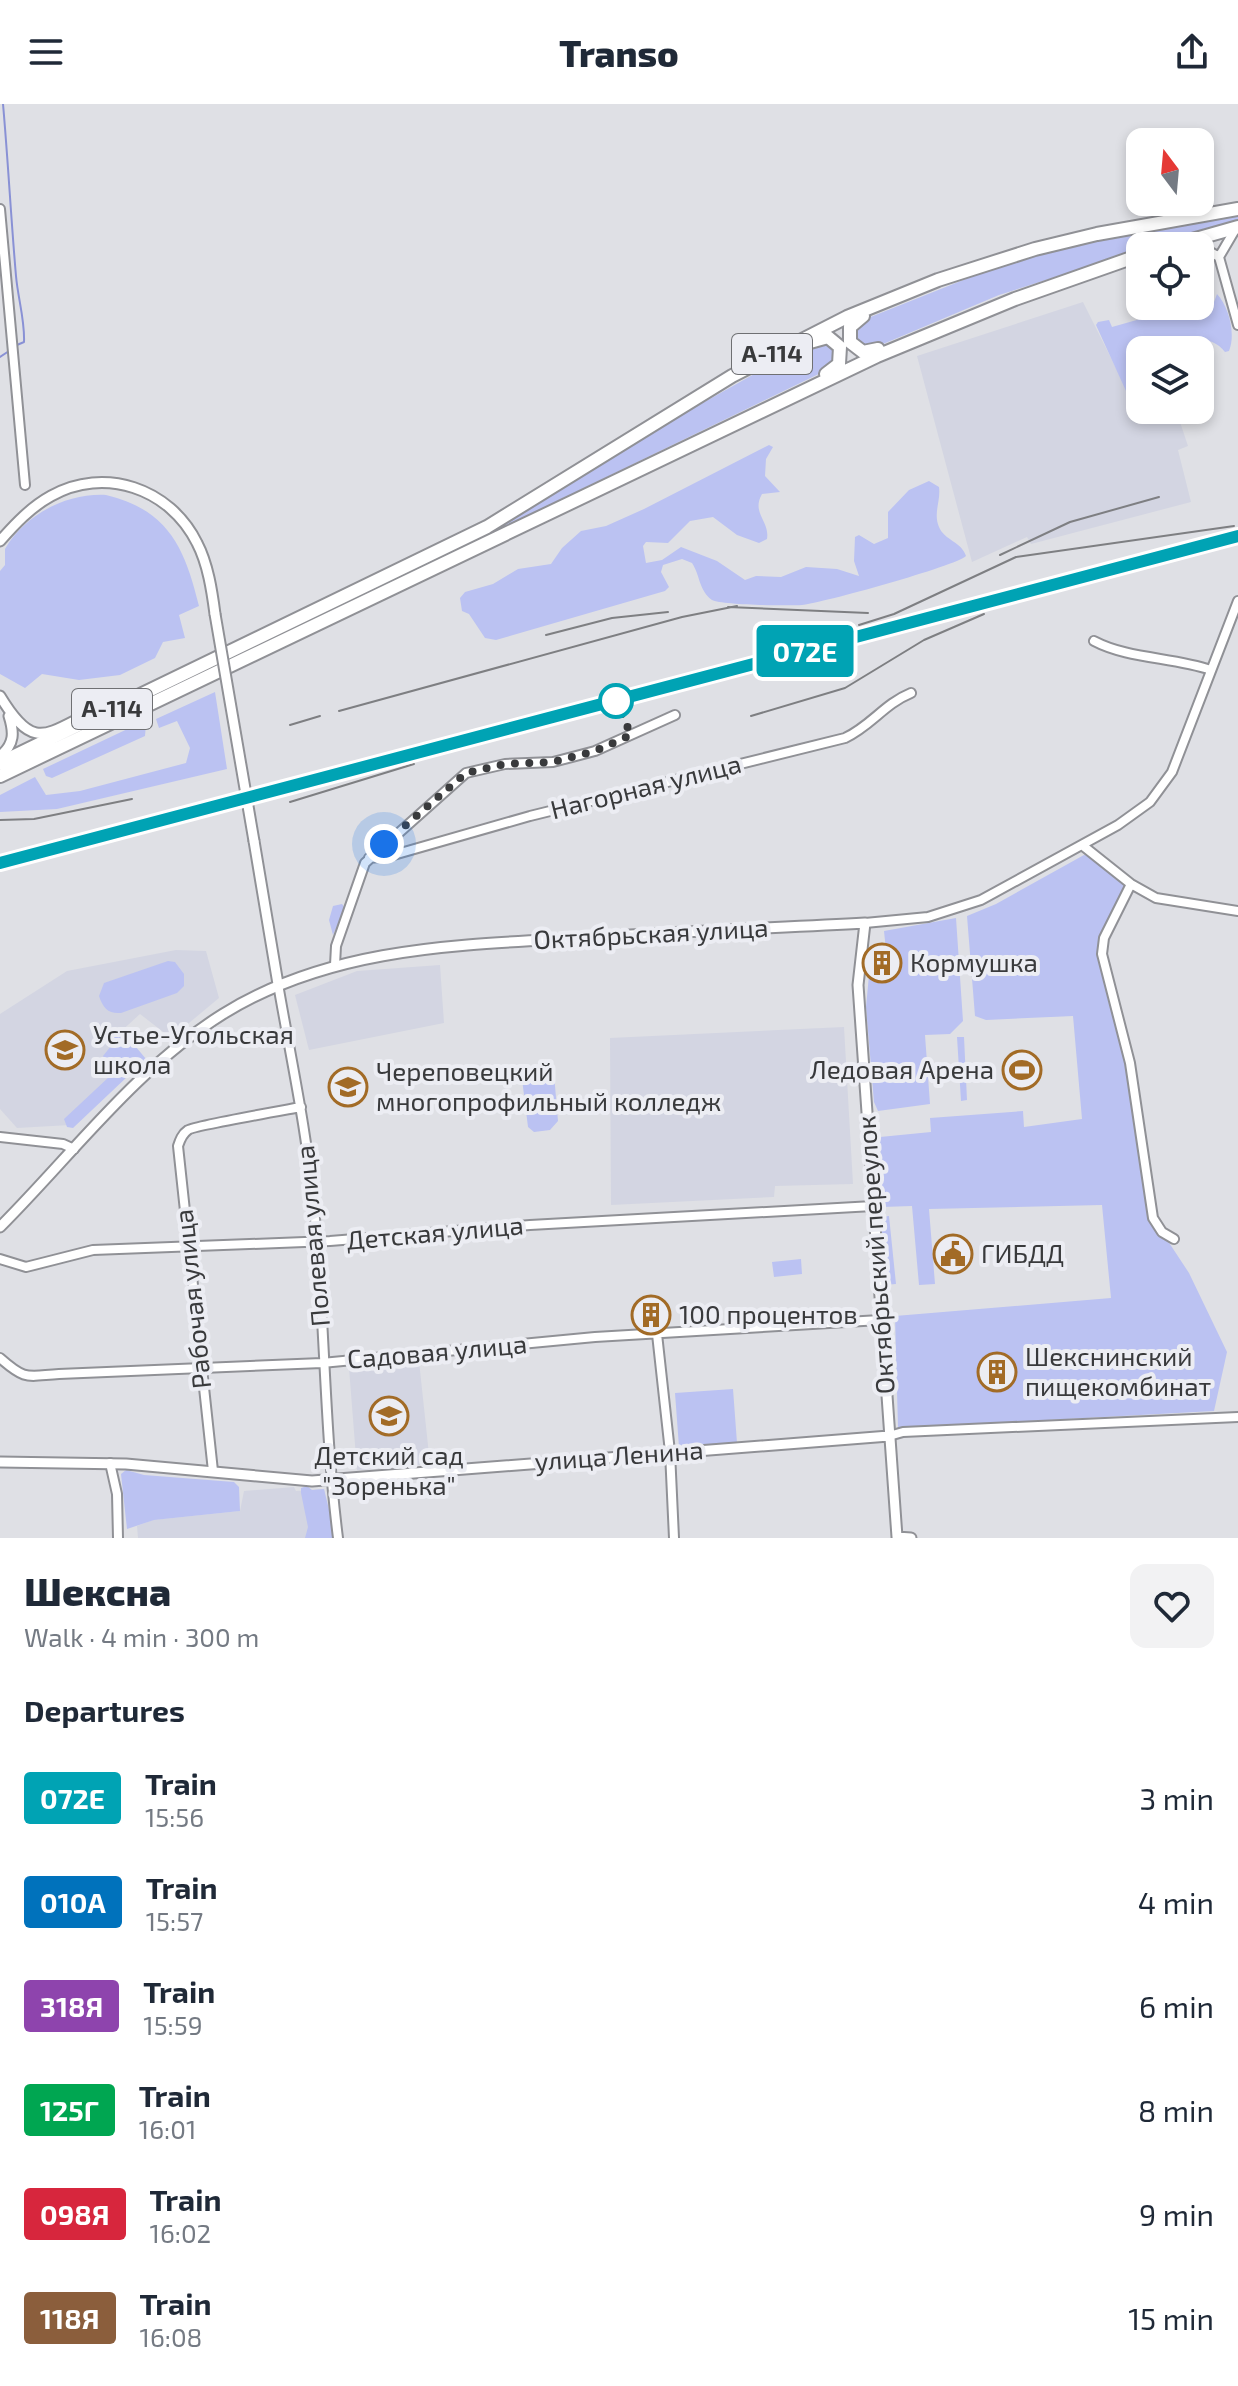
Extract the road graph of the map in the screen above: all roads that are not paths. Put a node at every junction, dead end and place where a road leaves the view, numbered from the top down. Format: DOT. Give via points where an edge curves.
graph roads {
  1 [pos="0,209"];
  2 [pos="1238,209"];
  3 [pos="1238,227"];
  4 [pos="1214,237"];
  5 [pos="1214,254"];
  6 [pos="1010,256"];
  7 [pos="1219,257"];
  8 [pos="1126,260"];
  9 [pos="1073,277"];
  10 [pos="1238,325"];
  11 [pos="703,438"];
  12 [pos="631,439"];
  13 [pos="25,485"];
  14 [pos="0,541"];
  15 [pos="1238,601"];
  16 [pos="1094,641"];
  17 [pos="198,669"];
  18 [pos="1211,670"];
  19 [pos="911,693"];
  20 [pos="3,700"];
  21 [pos="675,715"];
  22 [pos="0,756"];
  23 [pos="0,763"];
  24 [pos="0,776"];
  25 [pos="1082,845"];
  26 [pos="369,858"];
  27 [pos="1131,884"];
  28 [pos="1238,911"];
  29 [pos="865,923"];
  30 [pos="335,965"];
  31 [pos="278,984"];
  32 [pos="301,1107"];
  33 [pos="0,1137"];
  34 [pos="74,1149"];
  35 [pos="873,1206"];
  36 [pos="0,1227"];
  37 [pos="1174,1239"];
  38 [pos="316,1240"];
  39 [pos="186,1246"];
  40 [pos="0,1259"];
  41 [pos="880,1320"];
  42 [pos="657,1334"];
  43 [pos="0,1358"];
  44 [pos="322,1363"];
  45 [pos="200,1369"];
  46 [pos="1238,1417"];
  47 [pos="889,1436"];
  48 [pos="670,1452"];
  49 [pos="0,1462"];
  50 [pos="110,1463"];
  51 [pos="213,1471"];
  52 [pos="330,1481"];
  53 [pos="117,1519"];
  54 [pos="112,1538"];
  55 [pos="118,1538"];
  56 [pos="338,1538"];
  57 [pos="674,1538"];
  58 [pos="897,1538"];
  59 [pos="911,1538"];
  1 -- 13 [label="street"];
  2 -- 6 [label="highway, А-114"];
  3 -- 4 [label="highway"];
  3 -- 7 [label="street"];
  5 -- 7 [label="street"];
  6 -- 9 [label="highway, А-114" via="860,317 849,330 852,345 860,352 873,351 983,305"];
  6 -- 12 [label="highway, А-114" via="913,289 812,334"];
  7 -- 10 [label="street"];
  8 -- 9 [label="highway, А-114"];
  9 -- 11 [label="highway, А-114" via="922,336"];
  11 -- 12 [label="highway, А-114" via="835,369 842,359 838,344 828,337 814,340"];
  11 -- 24 [label="highway, А-114"];
  12 -- 17 [label="highway, А-114" via="505,518"];
  14 -- 31 [label="street, bridge" via="35,506 64,489 99,482 135,487 174,511 196,540 208,575"];
  15 -- 18 [label="street, Октябрьская улица"];
  16 -- 18 [label="street" via="1109,649"];
  17 -- 20 [label="street" via="144,687 40,735 22,729"];
  17 -- 23 [label="highway, А-114"];
  18 -- 25 [label="street, Октябрьская улица" via="1163,789 1133,815"];
  19 -- 26 [label="street, Нагорная улица" via="886,705 866,727 845,738"];
  20 -- 22 [label="street" via="13,736"];
  21 -- 26 [label="street" via="595,751 466,773"];
  25 -- 27 [label="street"];
  25 -- 29 [label="street, Октябрьская улица" via="960,908 918,919"];
  26 -- 30 [label="street" via="336,946"];
  27 -- 28 [label="street" via="1156,898"];
  27 -- 37 [label="street" via="1104,938 1102,954 1130,1063 1153,1218"];
  29 -- 30 [label="street, Октябрьская улица" via="487,943"];
  29 -- 35 [label="street, Октябрьский переулок" via="858,985"];
  30 -- 31 [label="street, Октябрьская улица"];
  31 -- 32 [label="street, Полевая улица"];
  31 -- 34 [label="street, Октябрьская улица" via="222,1015 162,1060"];
  32 -- 38 [label="street, Полевая улица"];
  32 -- 39 [label="street, Рабочая улица" via="188,1129 178,1146"];
  33 -- 34 [label="street"];
  34 -- 36 [label="street, Октябрьская улица"];
  35 -- 38 [label="street, Детская улица"];
  35 -- 41 [label="street, Октябрьский переулок"];
  38 -- 39 [label="street, Детская улица"];
  38 -- 44 [label="street, Полевая улица"];
  39 -- 40 [label="street, Детская улица" via="86,1251 26,1267"];
  39 -- 45 [label="street, Рабочая улица"];
  41 -- 42 [label="street, Садовая улица"];
  41 -- 47 [label="street, Октябрьский переулок"];
  42 -- 44 [label="street, Садовая улица"];
  42 -- 48 [label="street"];
  43 -- 45 [label="street, Садовая улица" via="21,1376 34,1378"];
  44 -- 45 [label="street, Садовая улица"];
  44 -- 52 [label="street, Полевая улица"];
  45 -- 51 [label="street, Рабочая улица"];
  46 -- 47 [label="street, улица Ленина"];
  47 -- 48 [label="street, улица Ленина"];
  47 -- 58 [label="street, Октябрьский переулок"];
  48 -- 52 [label="street, улица Ленина"];
  48 -- 57 [label="street"];
  49 -- 50 [label="street, улица Ленина"];
  50 -- 51 [label="street, улица Ленина"];
  50 -- 53 [label="street"];
  51 -- 52 [label="street, улица Ленина"];
  52 -- 56 [label="street, Полевая улица"];
  53 -- 54 [label="street"];
  53 -- 55 [label="street"];
  58 -- 59 [label="street"];
}
